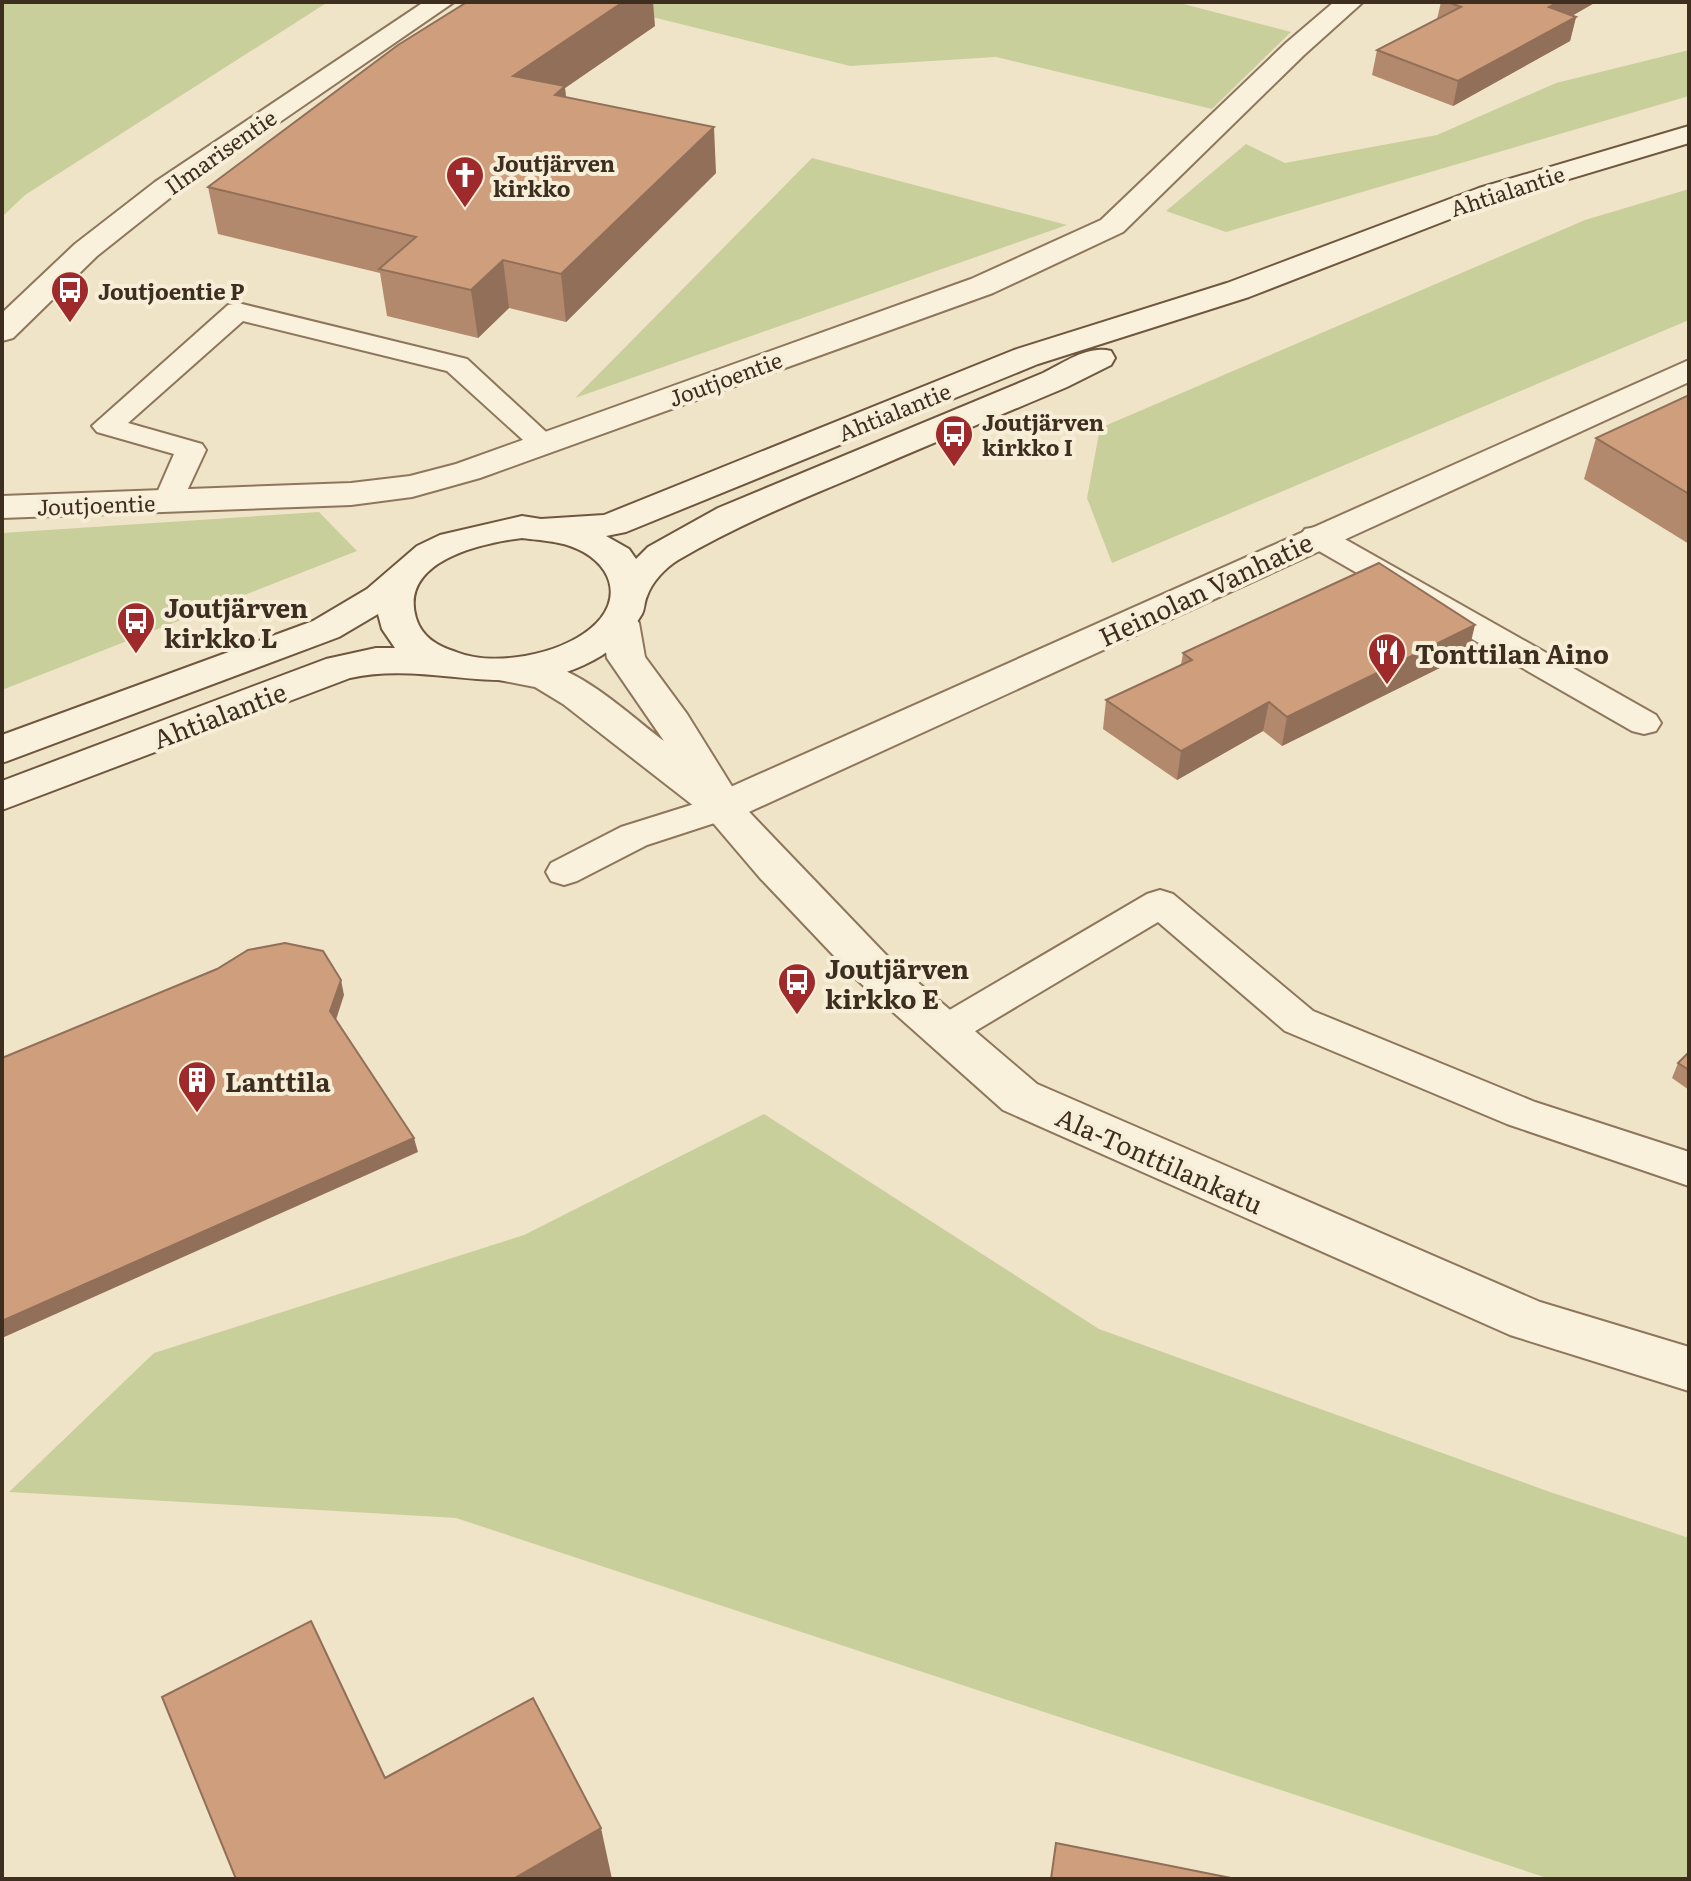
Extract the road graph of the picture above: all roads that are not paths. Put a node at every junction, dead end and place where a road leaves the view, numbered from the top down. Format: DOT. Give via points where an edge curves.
graph roads {
  1 [pos="441,2"];
  2 [pos="1350,2"];
  3 [pos="1689,134"];
  4 [pos="1238,290"];
  5 [pos="6,330"];
  6 [pos="1689,370"];
  7 [pos="543,443"];
  8 [pos="168,502"];
  9 [pos="2,507"];
  10 [pos="550,528"];
  11 [pos="1316,536"];
  12 [pos="405,576"];
  13 [pos="626,606"];
  14 [pos="442,661"];
  15 [pos="513,671"];
  16 [pos="1644,723"];
  17 [pos="2,750"];
  18 [pos="2,796"];
  19 [pos="723,807"];
  20 [pos="564,872"];
  21 [pos="943,1032"];
  22 [pos="1689,1169"];
  23 [pos="1689,1369"];
  1 -- 5 [label="street, Ilmarisentie" via="165,188 86,250"];
  2 -- 7 [label="street, Joutjoentie" via="1112,226 982,286"];
  3 -- 4 [label="street, Ahtialantie" via="1489,194"];
  4 -- 10 [label="street, Ahtialantie" via="1026,357 613,524"];
  4 -- 13 [label="street, Ahtialantie" via="1055,380 731,516 661,555 640,575"];
  6 -- 11 [label="street, Heinolan Vanhatie"];
  7 -- 8 [label="street, Joutjoentie" via="412,486"];
  7 -- 8 [label="lane" via="457,365 238,311 107,426 191,450"];
  8 -- 9 [label="street, Joutjoentie"];
  10 -- 12 [label="street" via="466,536 441,546"];
  10 -- 13 [label="street" via="599,544 622,565"];
  11 -- 16 [label="lane"];
  11 -- 19 [label="street, Heinolan Vanhatie"];
  12 -- 14 [label="street" via="395,595 398,624 418,649"];
  12 -- 17 [label="street, Ahtialantie" via="326,629"];
  13 -- 15 [label="street" via="602,641 546,666"];
  13 -- 19 [label="street, Ala-Tonttilankatu" via="626,658"];
  14 -- 15 [label="street"];
  14 -- 18 [label="street, Ahtialantie" via="376,660 340,668"];
  15 -- 19 [label="street, Ala-Tonttilankatu" via="546,677 577,695"];
  19 -- 20 [label="lane" via="634,836"];
  19 -- 21 [label="street, Ala-Tonttilankatu" via="872,968"];
  21 -- 22 [label="lane" via="1160,903 1299,1021 1521,1113"];
  21 -- 23 [label="street, Ala-Tonttilankatu" via="1020,1097 1528,1320"];
}
